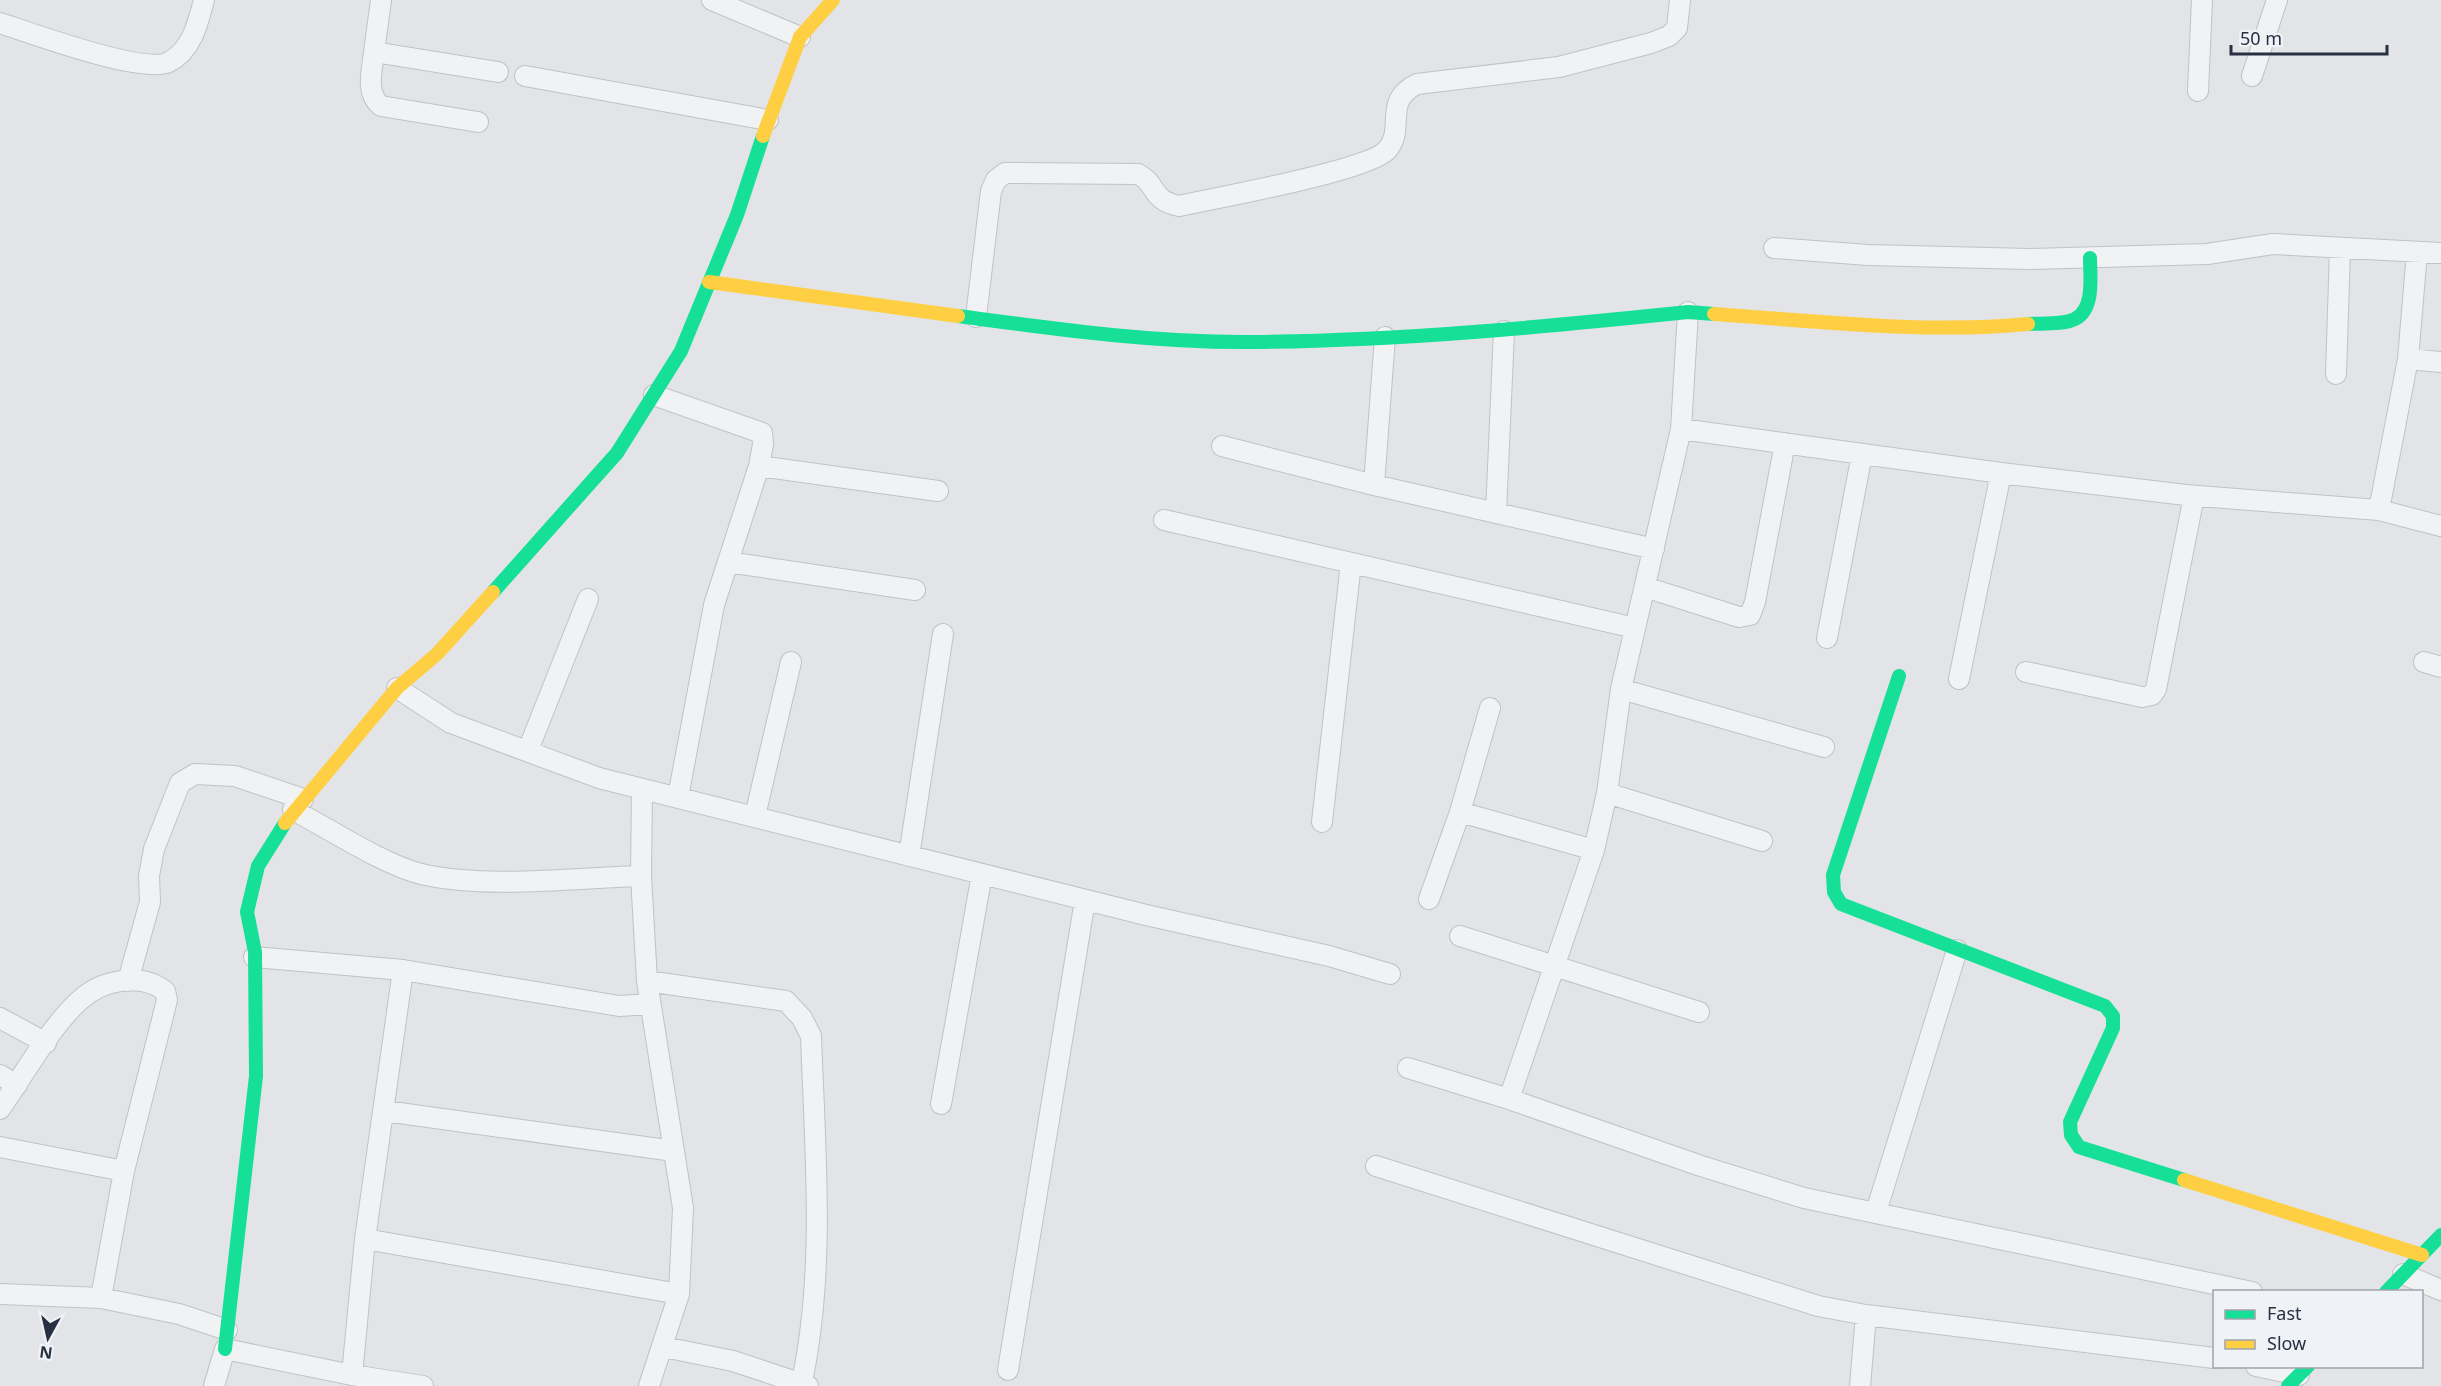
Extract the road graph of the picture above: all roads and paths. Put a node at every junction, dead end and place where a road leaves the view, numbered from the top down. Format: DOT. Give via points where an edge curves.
graph roads {
  1 [pos="204,0"];
  2 [pos="381,0"];
  3 [pos="712,0"];
  4 [pos="833,0"];
  5 [pos="1680,0"];
  6 [pos="2197,0"];
  7 [pos="2202,0"];
  8 [pos="2277,0"];
  9 [pos="0,23"];
  10 [pos="800,37"];
  11 [pos="374,52"];
  12 [pos="498,72"];
  13 [pos="525,76"];
  14 [pos="2252,76"];
  15 [pos="2198,91"];
  16 [pos="768,120"];
  17 [pos="478,122"];
  18 [pos="1774,248"];
  19 [pos="2340,249"];
  20 [pos="2417,252"];
  21 [pos="2441,253"];
  22 [pos="2090,258"];
  23 [pos="709,282"];
  24 [pos="1688,312"];
  25 [pos="976,317"];
  26 [pos="1504,331"];
  27 [pos="1386,338"];
  28 [pos="2408,359"];
  29 [pos="2441,362"];
  30 [pos="2336,374"];
  31 [pos="654,395"];
  32 [pos="1681,429"];
  33 [pos="1785,443"];
  34 [pos="1222,447"];
  35 [pos="1862,454"];
  36 [pos="759,466"];
  37 [pos="2001,473"];
  38 [pos="1374,485"];
  39 [pos="938,491"];
  40 [pos="2194,496"];
  41 [pos="2379,510"];
  42 [pos="1496,513"];
  43 [pos="1164,520"];
  44 [pos="2441,526"];
  45 [pos="1654,549"];
  46 [pos="728,562"];
  47 [pos="1351,563"];
  48 [pos="1645,587"];
  49 [pos="915,590"];
  50 [pos="588,599"];
  51 [pos="1635,628"];
  52 [pos="943,634"];
  53 [pos="1827,638"];
  54 [pos="791,662"];
  55 [pos="2026,672"];
  56 [pos="1899,676"];
  57 [pos="1959,679"];
  58 [pos="397,688"];
  59 [pos="1621,689"];
  60 [pos="1490,708"];
  61 [pos="1824,747"];
  62 [pos="528,750"];
  63 [pos="642,789"];
  64 [pos="1607,793"];
  65 [pos="678,796"];
  66 [pos="298,804"];
  67 [pos="1460,812"];
  68 [pos="755,816"];
  69 [pos="1322,822"];
  70 [pos="1762,841"];
  71 [pos="1593,850"];
  72 [pos="909,856"];
  73 [pos="982,874"];
  74 [pos="641,876"];
  75 [pos="1430,899"];
  76 [pos="1085,900"];
  77 [pos="1460,936"];
  78 [pos="1957,950"];
  79 [pos="254,957"];
  80 [pos="1556,965"];
  81 [pos="403,970"];
  82 [pos="1390,974"];
  83 [pos="128,981"];
  84 [pos="647,981"];
  85 [pos="650,1004"];
  86 [pos="1699,1012"];
  87 [pos="0,1018"];
  88 [pos="46,1043"];
  89 [pos="1408,1068"];
  90 [pos="8,1080"];
  91 [pos="1509,1099"];
  92 [pos="942,1104"];
  93 [pos="0,1109"];
  94 [pos="385,1111"];
  95 [pos="0,1147"];
  96 [pos="674,1151"];
  97 [pos="1376,1166"];
  98 [pos="124,1171"];
  99 [pos="1876,1212"];
  100 [pos="2441,1235"];
  101 [pos="365,1239"];
  102 [pos="2422,1255"];
  103 [pos="2403,1274"];
  104 [pos="2243,1290"];
  105 [pos="2388,1290"];
  106 [pos="2441,1290"];
  107 [pos="0,1294"];
  108 [pos="679,1294"];
  109 [pos="101,1298"];
  110 [pos="1866,1315"];
  111 [pos="226,1340"];
  112 [pos="664,1347"];
  113 [pos="2213,1358"];
  114 [pos="2265,1368"];
  115 [pos="1008,1370"];
  116 [pos="352,1376"];
  117 [pos="2299,1376"];
  118 [pos="803,1385"];
  119 [pos="214,1386"];
  120 [pos="423,1386"];
  121 [pos="649,1386"];
  122 [pos="1860,1386"];
  1 -- 9 [label="street" via="194,34 184,50 169,62 153,66"];
  2 -- 11 [label="street"];
  3 -- 10 [label="street"];
  4 -- 10 [label="street"];
  5 -- 25 [label="street" via="1677,28 1670,36 1651,43 1559,67 1417,84 1404,90 1396,105 1389,149 1380,157 1321,175 1179,206 1156,196 1146,178 1138,174 1005,173 991,191"];
  6 -- 7 [label="street"];
  7 -- 15 [label="street"];
  8 -- 14 [label="street"];
  10 -- 16 [label="street"];
  11 -- 12 [label="street"];
  11 -- 17 [label="street" via="370,91 381,106"];
  13 -- 16 [label="street"];
  16 -- 23 [label="street" via="737,215"];
  18 -- 22 [label="street" via="1868,255"];
  19 -- 20 [label="street"];
  19 -- 22 [label="street" via="2273,244 2208,254"];
  19 -- 30 [label="street"];
  20 -- 21 [label="street"];
  20 -- 28 [label="street"];
  22 -- 24 [label="street" via="2089,303 2074,320 1990,328"];
  23 -- 25 [label="street"];
  23 -- 31 [label="street" via="681,351"];
  24 -- 26 [label="street"];
  24 -- 32 [label="street"];
  25 -- 27 [label="street" via="1108,336 1251,342"];
  26 -- 27 [label="street"];
  26 -- 42 [label="street"];
  27 -- 38 [label="street"];
  28 -- 29 [label="street"];
  28 -- 41 [label="street"];
  31 -- 36 [label="street" via="762,433"];
  31 -- 58 [label="street" via="617,453 437,654"];
  32 -- 33 [label="street"];
  32 -- 45 [label="street"];
  33 -- 35 [label="street"];
  33 -- 48 [label="street" via="1750,615 1739,617"];
  34 -- 38 [label="street"];
  35 -- 37 [label="street"];
  35 -- 53 [label="street"];
  36 -- 39 [label="street"];
  36 -- 46 [label="street"];
  37 -- 40 [label="street"];
  37 -- 57 [label="street"];
  38 -- 42 [label="street"];
  40 -- 41 [label="street"];
  40 -- 55 [label="street" via="2152,695 2142,697"];
  41 -- 44 [label="street"];
  42 -- 45 [label="street"];
  43 -- 47 [label="street"];
  45 -- 48 [label="street"];
  46 -- 49 [label="street"];
  46 -- 65 [label="street" via="714,604"];
  47 -- 51 [label="street"];
  47 -- 69 [label="street"];
  48 -- 51 [label="street"];
  50 -- 62 [label="street"];
  51 -- 59 [label="street"];
  52 -- 72 [label="street"];
  54 -- 68 [label="street"];
  56 -- 78 [label="street" via="1833,876 1834,892 1841,904"];
  58 -- 62 [label="street" via="451,723"];
  58 -- 66 [label="street"];
  59 -- 61 [label="street"];
  59 -- 64 [label="street"];
  60 -- 67 [label="street"];
  62 -- 63 [label="street" via="599,778"];
  63 -- 65 [label="street"];
  63 -- 74 [label="street"];
  64 -- 70 [label="street"];
  64 -- 71 [label="street"];
  65 -- 68 [label="street"];
  66 -- 74 [label="street" via="419,873 482,880"];
  66 -- 79 [label="street" via="258,866 247,912"];
  66 -- 83 [label="street" via="235,776 195,774 180,783 154,849 150,902"];
  67 -- 71 [label="street"];
  67 -- 75 [label="street"];
  68 -- 72 [label="street"];
  71 -- 80 [label="street"];
  72 -- 73 [label="street"];
  73 -- 76 [label="street"];
  73 -- 92 [label="street"];
  74 -- 84 [label="street"];
  76 -- 82 [label="street" via="1329,956"];
  76 -- 115 [label="street"];
  77 -- 80 [label="street"];
  78 -- 99 [label="street"];
  78 -- 102 [label="street" via="2105,1005 2113,1016 2113,1028 2070,1122 2071,1135 2079,1148"];
  79 -- 81 [label="street"];
  79 -- 111 [label="street" via="255,1076"];
  80 -- 86 [label="street"];
  80 -- 91 [label="street"];
  81 -- 85 [label="street" via="619,1006"];
  81 -- 94 [label="street"];
  83 -- 88 [label="street" via="104,984 80,999"];
  83 -- 98 [label="street" via="153,982 165,991 167,1000"];
  84 -- 85 [label="street"];
  84 -- 118 [label="street" via="786,1001 811,1035 814,1289"];
  85 -- 96 [label="street"];
  87 -- 88 [label="street"];
  88 -- 90 [label="street"];
  89 -- 91 [label="street"];
  90 -- 93 [label="street"];
  91 -- 99 [label="street" via="1804,1198"];
  94 -- 96 [label="street"];
  94 -- 101 [label="street"];
  95 -- 98 [label="street"];
  96 -- 108 [label="street" via="683,1208"];
  97 -- 110 [label="street" via="1796,1299"];
  98 -- 109 [label="street"];
  99 -- 104 [label="street"];
  100 -- 102 [label="street"];
  101 -- 108 [label="street"];
  101 -- 116 [label="street"];
  102 -- 103 [label="street"];
  103 -- 105 [label="street"];
  103 -- 106 [label="street"];
  107 -- 109 [label="street"];
  108 -- 112 [label="street"];
  109 -- 111 [label="street" via="179,1314"];
  110 -- 113 [label="street"];
  110 -- 122 [label="street"];
  111 -- 116 [label="street"];
  111 -- 119 [label="street"];
  112 -- 118 [label="street" via="733,1361"];
  112 -- 121 [label="street"];
  114 -- 117 [label="street"];
  116 -- 120 [label="street"];
}
